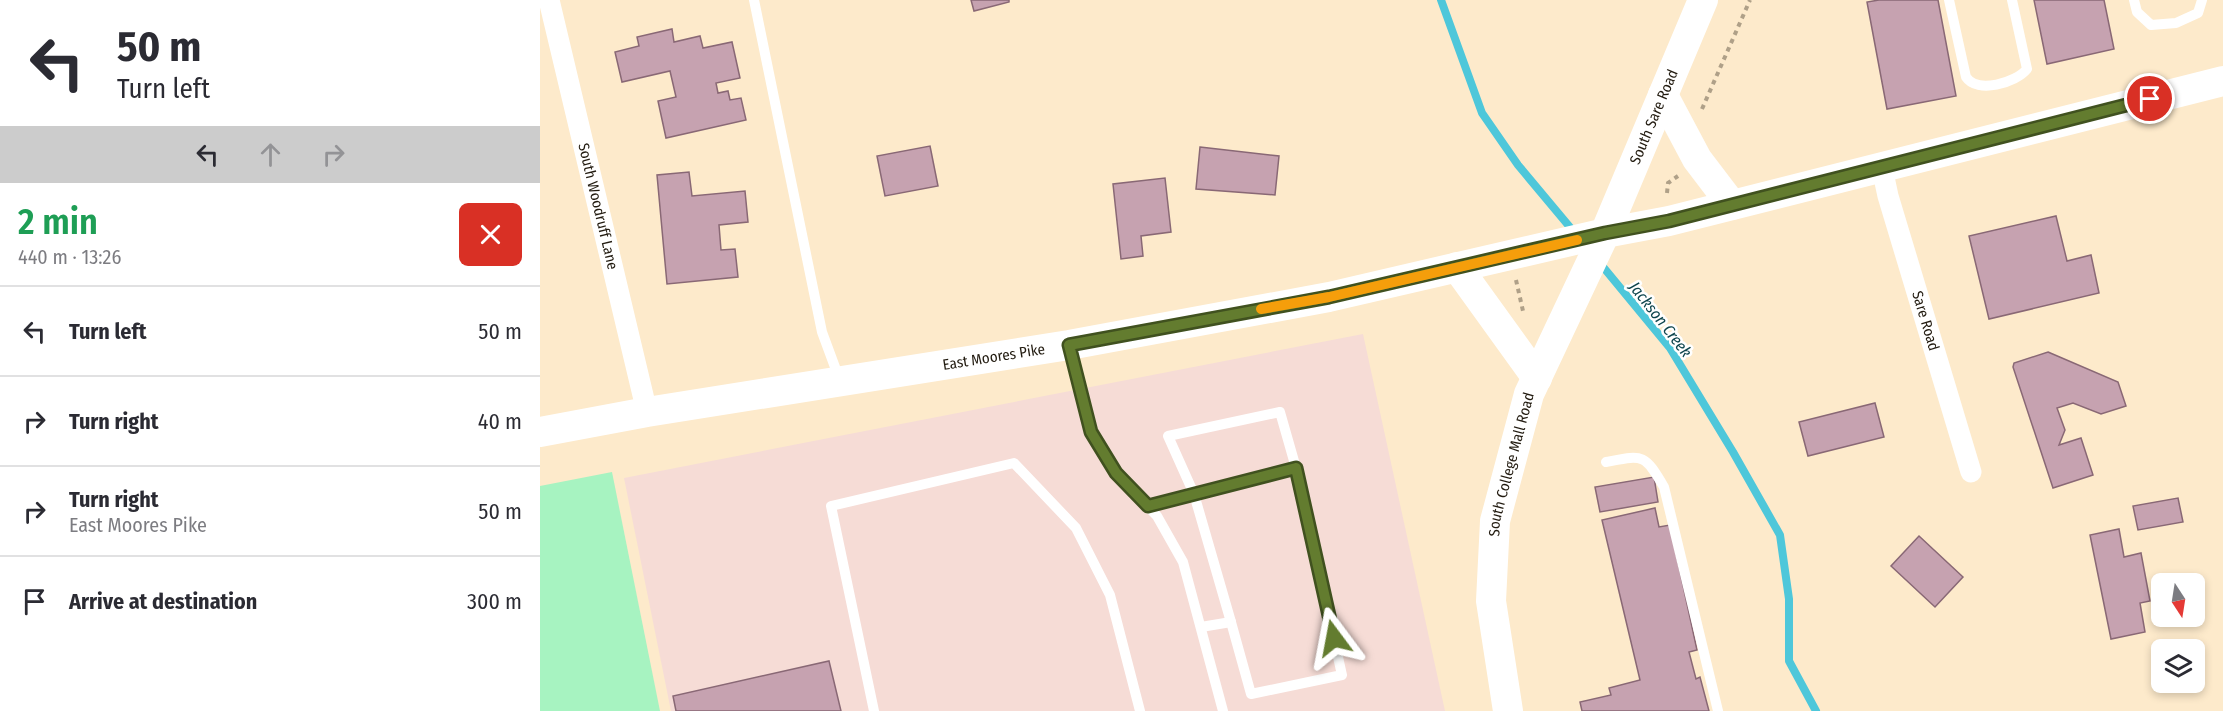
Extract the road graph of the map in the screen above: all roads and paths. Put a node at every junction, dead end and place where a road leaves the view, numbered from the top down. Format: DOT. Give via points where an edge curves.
graph roads {
  1 [pos="549,0"];
  2 [pos="754,0"];
  3 [pos="1703,0"];
  4 [pos="1750,0"];
  5 [pos="1949,0"];
  6 [pos="2012,0"];
  7 [pos="2134,0"];
  8 [pos="2202,0"];
  9 [pos="2221,81"];
  10 [pos="1663,95"];
  11 [pos="1701,112"];
  12 [pos="1882,168"];
  13 [pos="1685,171"];
  14 [pos="1666,202"];
  15 [pos="1732,205"];
  16 [pos="1608,230"];
  17 [pos="1457,267"];
  18 [pos="1515,274"];
  19 [pos="1521,300"];
  20 [pos="1069,345"];
  21 [pos="1537,378"];
  22 [pos="840,381"];
  23 [pos="647,412"];
  24 [pos="540,432"];
  25 [pos="1606,462"];
  26 [pos="1296,468"];
  27 [pos="1971,472"];
  28 [pos="1194,494"];
  29 [pos="1148,506"];
  30 [pos="1231,622"];
  31 [pos="1202,627"];
  32 [pos="874,711"];
  33 [pos="1140,711"];
  34 [pos="1223,711"];
  35 [pos="1508,711"];
  36 [pos="1718,711"];
  1 -- 23 [label="street, South Woodruff Lane"];
  2 -- 22 [label="lane" via="822,332"];
  3 -- 10 [label="main road, South Sare Road"];
  4 -- 11 [label="path"];
  5 -- 6 [label="lane" via="1966,77 1970,84 1980,87 2015,80 2027,69"];
  7 -- 8 [label="lane" via="2137,12 2151,25 2176,23 2198,13"];
  9 -- 12 [label="main road, East Moores Pike"];
  10 -- 15 [label="main road" via="1697,159"];
  10 -- 16 [label="main road, South Sare Road"];
  12 -- 15 [label="main road, East Moores Pike"];
  12 -- 27 [label="street, Sare Road"];
  13 -- 14 [label="path" via="1668,183"];
  15 -- 16 [label="main road, East Moores Pike" via="1669,221"];
  16 -- 17 [label="main road, East Moores Pike"];
  16 -- 21 [label="main road, South College Mall Road"];
  17 -- 20 [label="main road, East Moores Pike" via="1329,297"];
  17 -- 21 [label="main road"];
  18 -- 19 [label="path"];
  20 -- 22 [label="main road, East Moores Pike"];
  20 -- 29 [label="lane" via="1091,432 1116,473"];
  21 -- 35 [label="main road, South College Mall Road" via="1529,394 1495,522 1491,601"];
  22 -- 23 [label="main road, East Moores Pike"];
  23 -- 24 [label="main road, East Moores Pike"];
  25 -- 36 [label="lane" via="1635,456 1651,465 1664,487"];
  26 -- 28 [label="lane"];
  26 -- 28 [label="lane" via="1281,412 1168,436"];
  26 -- 30 [label="lane" via="1342,675 1251,694"];
  28 -- 29 [label="lane"];
  28 -- 30 [label="lane"];
  29 -- 31 [label="lane" via="1183,562"];
  30 -- 31 [label="lane"];
  31 -- 34 [label="lane"];
  32 -- 33 [label="lane" via="831,506 1014,463 1076,528 1110,595"];
}
